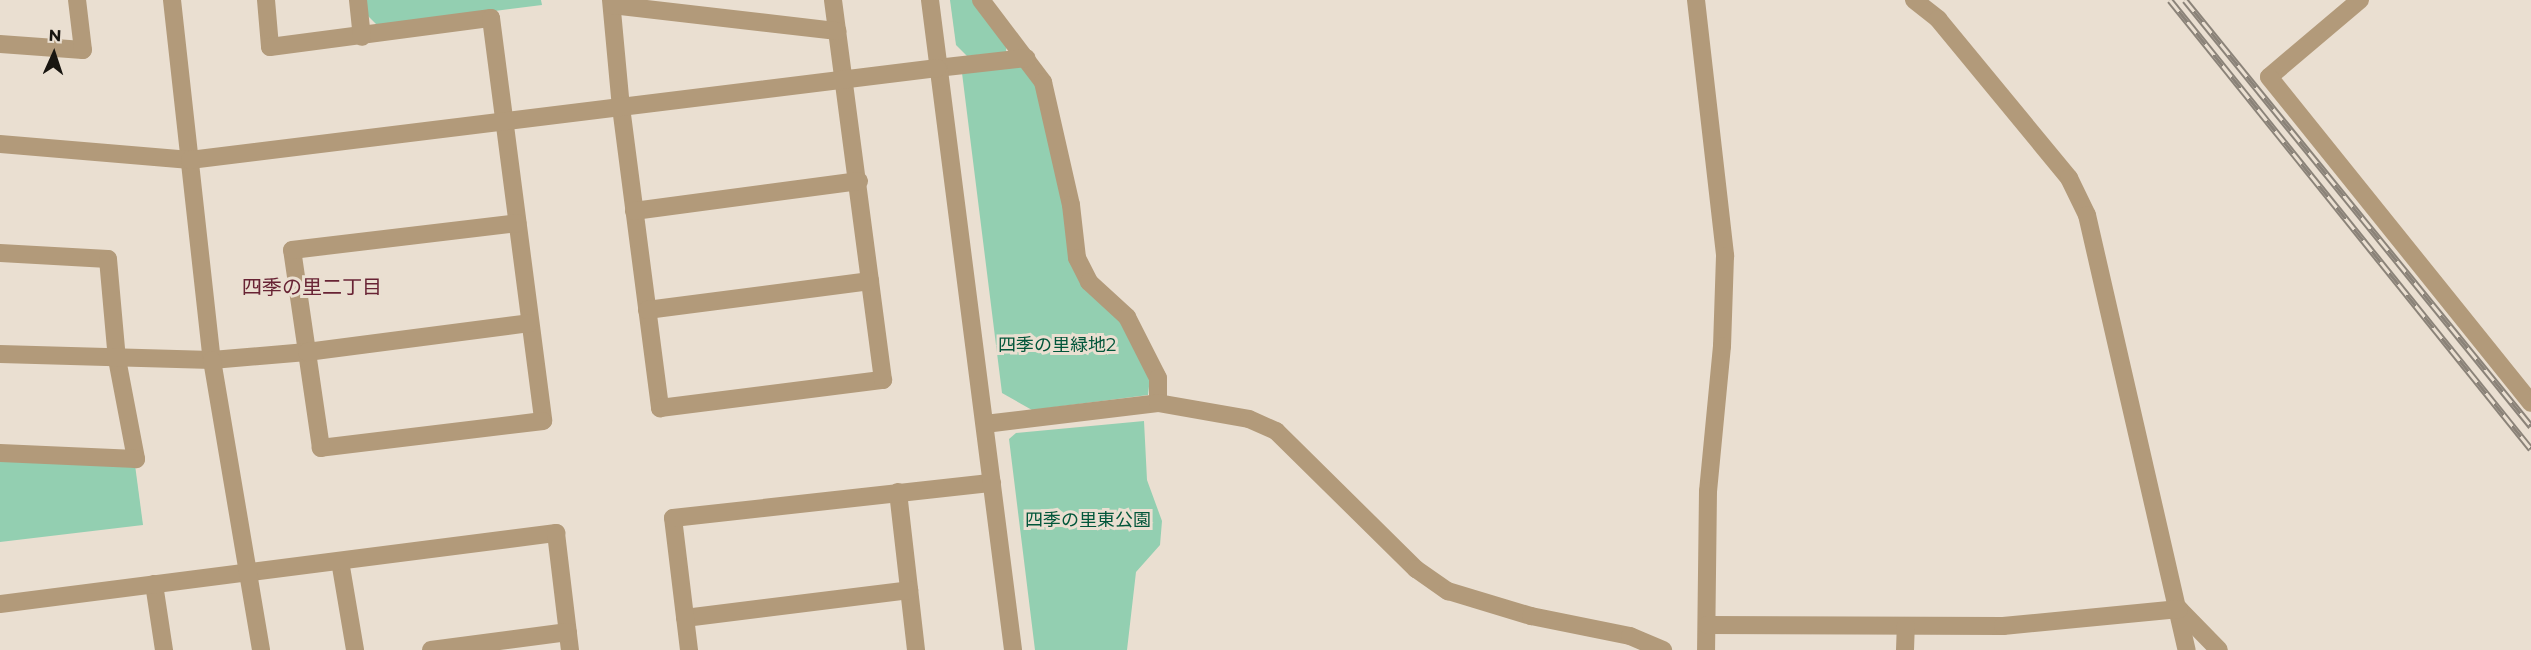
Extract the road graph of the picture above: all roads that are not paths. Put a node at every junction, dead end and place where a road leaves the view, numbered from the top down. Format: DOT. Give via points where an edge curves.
graph roads {
  1 [pos="76,0"];
  2 [pos="172,0"];
  3 [pos="266,0"];
  4 [pos="358,0"];
  5 [pos="833,0"];
  6 [pos="930,0"];
  7 [pos="981,0"];
  8 [pos="1696,0"];
  9 [pos="1914,0"];
  10 [pos="2360,0"];
  11 [pos="612,3"];
  12 [pos="838,31"];
  13 [pos="362,37"];
  14 [pos="0,44"];
  15 [pos="1026,58"];
  16 [pos="937,69"];
  17 [pos="845,81"];
  18 [pos="621,106"];
  19 [pos="505,122"];
  20 [pos="0,144"];
  21 [pos="190,160"];
  22 [pos="859,181"];
  23 [pos="634,211"];
  24 [pos="517,223"];
  25 [pos="0,253"];
  26 [pos="870,281"];
  27 [pos="647,310"];
  28 [pos="530,323"];
  29 [pos="307,352"];
  30 [pos="0,354"];
  31 [pos="117,359"];
  32 [pos="212,360"];
  33 [pos="1158,403"];
  34 [pos="2531,403"];
  35 [pos="986,424"];
  36 [pos="0,453"];
  37 [pos="992,483"];
  38 [pos="898,492"];
  39 [pos="340,561"];
  40 [pos="250,574"];
  41 [pos="154,584"];
  42 [pos="909,590"];
  43 [pos="0,604"];
  44 [pos="2179,609"];
  45 [pos="685,618"];
  46 [pos="1707,625"];
  47 [pos="1906,626"];
  48 [pos="569,641"];
  49 [pos="164,650"];
  50 [pos="261,650"];
  51 [pos="355,650"];
  52 [pos="431,650"];
  53 [pos="689,650"];
  54 [pos="916,650"];
  55 [pos="1013,650"];
  56 [pos="1663,650"];
  57 [pos="1701,650"];
  58 [pos="1905,650"];
  59 [pos="2187,650"];
  60 [pos="2220,650"];
  1 -- 14 [label="street" via="83,50"];
  2 -- 21 [label="street"];
  3 -- 13 [label="street" via="270,47"];
  4 -- 13 [label="street"];
  5 -- 12 [label="street"];
  6 -- 16 [label="street"];
  7 -- 15 [label="street"];
  8 -- 46 [label="street" via="1725,256 1722,346 1708,491"];
  9 -- 44 [label="street" via="1938,20 2068,178 2087,215"];
  10 -- 34 [label="street" via="2269,77"];
  11 -- 12 [label="street"];
  11 -- 18 [label="street"];
  12 -- 17 [label="street"];
  13 -- 19 [label="street" via="491,18"];
  15 -- 16 [label="street"];
  15 -- 33 [label="street" via="1043,82 1071,205 1077,258 1089,282 1127,317 1158,378"];
  16 -- 17 [label="street"];
  16 -- 35 [label="street"];
  17 -- 18 [label="street"];
  17 -- 22 [label="street"];
  18 -- 19 [label="street"];
  18 -- 23 [label="street"];
  19 -- 21 [label="street"];
  19 -- 24 [label="street"];
  20 -- 21 [label="street"];
  21 -- 32 [label="street"];
  22 -- 23 [label="street"];
  22 -- 26 [label="street"];
  23 -- 27 [label="street"];
  24 -- 28 [label="street"];
  24 -- 29 [label="street" via="292,250"];
  25 -- 31 [label="street" via="108,259"];
  26 -- 27 [label="street"];
  26 -- 27 [label="street" via="883,380 660,408"];
  28 -- 29 [label="street"];
  28 -- 29 [label="street" via="543,421 321,448"];
  29 -- 32 [label="street"];
  30 -- 31 [label="street"];
  31 -- 32 [label="street"];
  31 -- 36 [label="street" via="136,459"];
  32 -- 40 [label="street"];
  33 -- 35 [label="street"];
  33 -- 56 [label="street" via="1249,419 1276,431 1416,568 1448,591 1531,616 1630,636"];
  35 -- 37 [label="street"];
  37 -- 38 [label="street"];
  37 -- 55 [label="street"];
  38 -- 42 [label="street"];
  38 -- 45 [label="street" via="673,518"];
  39 -- 40 [label="street"];
  39 -- 48 [label="street" via="556,533"];
  39 -- 51 [label="street"];
  40 -- 41 [label="street"];
  40 -- 50 [label="street"];
  41 -- 43 [label="street"];
  41 -- 49 [label="street"];
  42 -- 45 [label="street"];
  42 -- 54 [label="street"];
  44 -- 47 [label="street" via="2003,626"];
  44 -- 59 [label="street"];
  44 -- 60 [label="street"];
  45 -- 53 [label="street"];
  46 -- 47 [label="street"];
  46 -- 57 [label="street" via="1706,650"];
  47 -- 58 [label="street"];
  48 -- 52 [label="street"];
}
